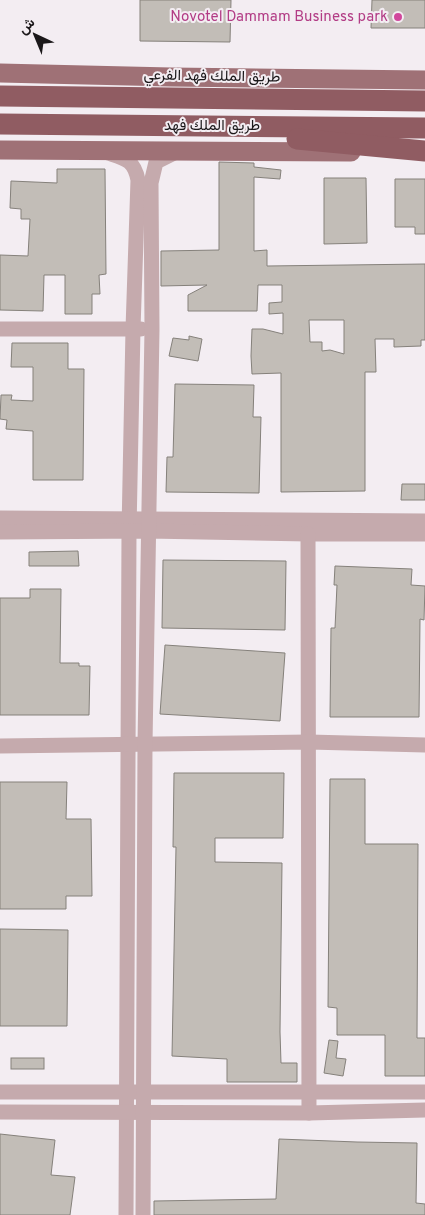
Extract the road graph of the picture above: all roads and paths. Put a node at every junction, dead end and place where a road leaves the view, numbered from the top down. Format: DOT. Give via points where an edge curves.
graph roads {
  1 [pos="0,73"];
  2 [pos="425,80"];
  3 [pos="0,96"];
  4 [pos="425,101"];
  5 [pos="0,124"];
  6 [pos="148,126"];
  7 [pos="425,128"];
  8 [pos="0,150"];
  9 [pos="102,150"];
  10 [pos="176,152"];
  11 [pos="425,152"];
  12 [pos="0,329"];
  13 [pos="133,329"];
  14 [pos="152,330"];
  15 [pos="0,518"];
  16 [pos="425,521"];
  17 [pos="130,525"];
  18 [pos="148,525"];
  19 [pos="0,532"];
  20 [pos="308,534"];
  21 [pos="425,534"];
  22 [pos="148,603"];
  23 [pos="130,610"];
  24 [pos="309,742"];
  25 [pos="145,744"];
  26 [pos="425,745"];
  27 [pos="0,746"];
  28 [pos="127,746"];
  29 [pos="0,1092"];
  30 [pos="77,1092"];
  31 [pos="126,1092"];
  32 [pos="145,1092"];
  33 [pos="310,1092"];
  34 [pos="425,1092"];
  35 [pos="425,1110"];
  36 [pos="0,1112"];
  37 [pos="76,1112"];
  38 [pos="126,1112"];
  39 [pos="143,1112"];
  40 [pos="309,1113"];
  41 [pos="126,1215"];
  42 [pos="144,1215"];
  1 -- 2 [label="main road, طريق الملك فهد الفرعي"];
  3 -- 4 [label="highway, طريق الملك فهد"];
  5 -- 6 [label="highway, طريق الملك فهد"];
  6 -- 7 [label="highway, طريق الملك فهد"];
  6 -- 11 [label="highway"];
  8 -- 9 [label="main road"];
  9 -- 10 [label="main road"];
  9 -- 13 [label="street" via="126,159 132,164 138,180"];
  10 -- 11 [label="main road"];
  10 -- 14 [label="street" via="156,162 151,183"];
  12 -- 13 [label="street"];
  13 -- 14 [label="street"];
  13 -- 17 [label="street"];
  14 -- 18 [label="street"];
  15 -- 17 [label="street"];
  16 -- 18 [label="street"];
  17 -- 18 [label="street"];
  17 -- 19 [label="street"];
  17 -- 23 [label="street"];
  18 -- 20 [label="street"];
  18 -- 22 [label="street"];
  20 -- 21 [label="street"];
  20 -- 24 [label="street"];
  22 -- 23 [label="street"];
  22 -- 25 [label="street"];
  23 -- 28 [label="street"];
  24 -- 25 [label="street"];
  24 -- 26 [label="street"];
  24 -- 33 [label="street"];
  25 -- 28 [label="street"];
  25 -- 32 [label="street"];
  27 -- 28 [label="street"];
  28 -- 31 [label="street"];
  29 -- 30 [label="street"];
  30 -- 31 [label="street"];
  30 -- 37 [label="street"];
  31 -- 32 [label="street"];
  31 -- 38 [label="street"];
  32 -- 33 [label="street"];
  32 -- 39 [label="street"];
  33 -- 34 [label="street"];
  33 -- 40 [label="street"];
  35 -- 40 [label="street"];
  36 -- 37 [label="street"];
  37 -- 38 [label="street"];
  38 -- 39 [label="street"];
  38 -- 41 [label="street"];
  39 -- 40 [label="street"];
  39 -- 42 [label="street"];
}
